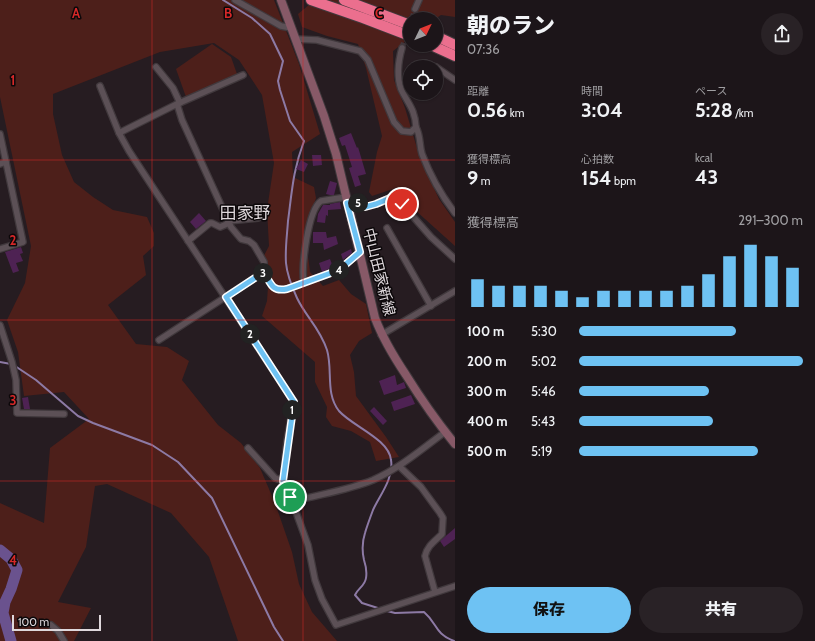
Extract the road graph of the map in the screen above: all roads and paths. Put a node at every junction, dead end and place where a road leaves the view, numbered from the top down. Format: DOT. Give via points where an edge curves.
graph roads {
  1 [pos="235,0"];
  2 [pos="281,0"];
  3 [pos="311,0"];
  4 [pos="344,0"];
  5 [pos="419,0"];
  6 [pos="415,10"];
  7 [pos="403,22"];
  8 [pos="291,28"];
  9 [pos="403,33"];
  10 [pos="295,39"];
  11 [pos="443,39"];
  12 [pos="455,45"];
  13 [pos="402,48"];
  14 [pos="443,50"];
  15 [pos="455,56"];
  16 [pos="156,67"];
  17 [pos="443,72"];
  18 [pos="243,75"];
  19 [pos="455,80"];
  20 [pos="100,86"];
  21 [pos="401,88"];
  22 [pos="179,104"];
  23 [pos="416,127"];
  24 [pos="119,133"];
  25 [pos="0,134"];
  26 [pos="3,163"];
  27 [pos="346,200"];
  28 [pos="455,213"];
  29 [pos="258,218"];
  30 [pos="229,222"];
  31 [pos="387,228"];
  32 [pos="188,241"];
  33 [pos="0,249"];
  34 [pos="360,252"];
  35 [pos="455,259"];
  36 [pos="264,272"];
  37 [pos="304,283"];
  38 [pos="455,291"];
  39 [pos="226,297"];
  40 [pos="430,306"];
  41 [pos="0,325"];
  42 [pos="381,335"];
  43 [pos="159,340"];
  44 [pos="3,342"];
  45 [pos="64,414"];
  46 [pos="446,432"];
  47 [pos="454,442"];
  48 [pos="248,448"];
  49 [pos="399,466"];
  50 [pos="283,481"];
  51 [pos="295,501"];
  52 [pos="455,586"];
  53 [pos="435,592"];
  54 [pos="51,625"];
  55 [pos="64,641"];
  1 -- 8 [label="street" via="281,26"];
  2 -- 8 [label="main road, 中山田家新線"];
  3 -- 9 [label="highway"];
  4 -- 7 [label="highway"];
  5 -- 6 [label="street"];
  8 -- 10 [label="main road, 中山田家新線"];
  10 -- 23 [label="street" via="317,40 360,51 368,60 394,122 402,130 411,132"];
  10 -- 27 [label="main road, 中山田家新線" via="342,172"];
  11 -- 12 [label="highway"];
  13 -- 21 [label="street" via="397,66"];
  14 -- 15 [label="highway"];
  16 -- 22 [label="street" via="173,88"];
  17 -- 19 [label="street"];
  18 -- 22 [label="street"];
  20 -- 24 [label="street"];
  21 -- 23 [label="street" via="416,115"];
  22 -- 24 [label="street"];
  22 -- 30 [label="street" via="182,120"];
  23 -- 28 [label="street" via="420,134 421,151 426,165"];
  24 -- 32 [label="street"];
  25 -- 26 [label="street"];
  26 -- 33 [label="street" via="23,242"];
  27 -- 34 [label="main road, 中山田家新線"];
  27 -- 35 [label="street" via="365,207 395,196 431,237"];
  27 -- 37 [label="street" via="318,203 304,247"];
  29 -- 30 [label="street"];
  30 -- 32 [label="street" via="220,227 210,223"];
  30 -- 36 [label="street" via="241,239 254,245 264,262"];
  31 -- 40 [label="street"];
  32 -- 39 [label="street"];
  34 -- 37 [label="street" via="339,270"];
  34 -- 42 [label="main road, 中山田家新線" via="374,318"];
  36 -- 37 [label="street" via="273,287 279,291"];
  36 -- 39 [label="street"];
  38 -- 40 [label="street"];
  39 -- 43 [label="street"];
  39 -- 50 [label="street" via="294,402"];
  40 -- 42 [label="street"];
  41 -- 44 [label="street"];
  42 -- 46 [label="main road, 中山田家新線"];
  44 -- 45 [label="street" via="12,362 16,380 17,413"];
  46 -- 47 [label="main road, 中山田家新線"];
  46 -- 49 [label="street"];
  48 -- 50 [label="street" via="275,478"];
  49 -- 51 [label="street" via="372,480"];
  49 -- 53 [label="street" via="424,491 443,518 442,534 426,550 425,556"];
  50 -- 51 [label="street" via="290,497"];
  51 -- 53 [label="street" via="293,504 308,545 315,580 336,625"];
  52 -- 53 [label="street"];
  54 -- 55 [label="street"];
}
